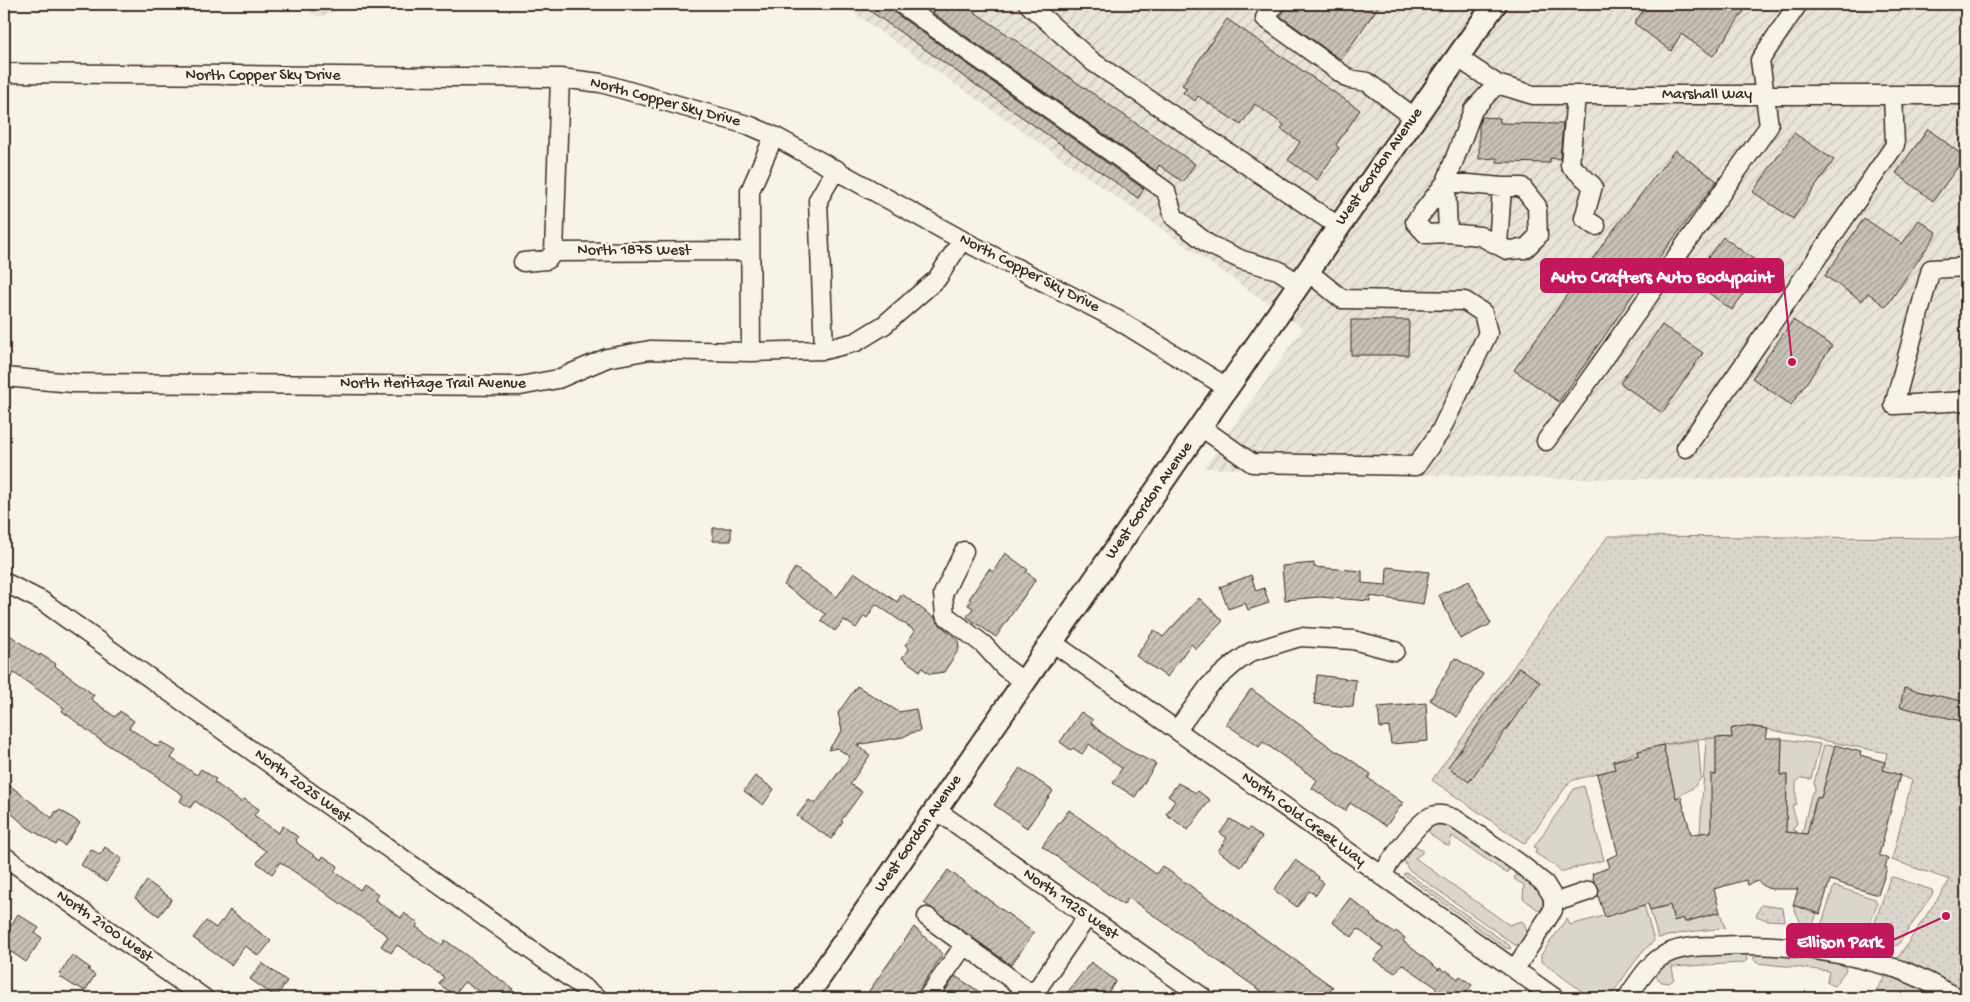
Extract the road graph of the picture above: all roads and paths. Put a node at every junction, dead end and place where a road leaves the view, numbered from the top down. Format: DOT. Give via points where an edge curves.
graph roads {
  1 [pos="900,4"];
  2 [pos="1028,4"];
  3 [pos="1275,4"];
  4 [pos="1495,4"];
  5 [pos="1798,4"];
  6 [pos="1457,57"];
  7 [pos="4,73"];
  8 [pos="560,78"];
  9 [pos="1497,84"];
  10 [pos="1576,95"];
  11 [pos="1766,95"];
  12 [pos="1893,95"];
  13 [pos="1966,95"];
  14 [pos="1415,118"];
  15 [pos="774,136"];
  16 [pos="836,169"];
  17 [pos="1446,182"];
  18 [pos="1502,187"];
  19 [pos="1338,226"];
  20 [pos="1596,226"];
  21 [pos="1448,233"];
  22 [pos="962,240"];
  23 [pos="1498,245"];
  24 [pos="750,251"];
  25 [pos="554,252"];
  26 [pos="523,262"];
  27 [pos="1966,267"];
  28 [pos="1303,277"];
  29 [pos="824,350"];
  30 [pos="751,352"];
  31 [pos="4,377"];
  32 [pos="1228,388"];
  33 [pos="1966,401"];
  34 [pos="1201,427"];
  35 [pos="1546,441"];
  36 [pos="1686,448"];
  37 [pos="964,552"];
  38 [pos="4,582"];
  39 [pos="1052,642"];
  40 [pos="1395,651"];
  41 [pos="1024,682"];
  42 [pos="1177,730"];
  43 [pos="936,810"];
  44 [pos="4,856"];
  45 [pos="1381,876"];
  46 [pos="1589,891"];
  47 [pos="1564,899"];
  48 [pos="1087,917"];
  49 [pos="928,918"];
  50 [pos="965,944"];
  51 [pos="1515,969"];
  52 [pos="1632,991"];
  53 [pos="1032,997"];
  54 [pos="204,998"];
  55 [pos="598,998"];
  56 [pos="805,998"];
  57 [pos="927,998"];
  58 [pos="1204,998"];
  59 [pos="1555,998"];
  60 [pos="1959,998"];
  1 -- 28 [label="street" via="1166,191 1174,217 1208,244 1242,260"];
  2 -- 19 [label="street" via="1093,62"];
  3 -- 14 [label="street" via="1265,18 1349,79 1367,82"];
  4 -- 6 [label="main road, West Gordon Avenue"];
  5 -- 11 [label="street" via="1760,60"];
  6 -- 9 [label="street, Marshall Way"];
  6 -- 14 [label="main road, West Gordon Avenue"];
  7 -- 8 [label="street, North Copper Sky Drive"];
  8 -- 15 [label="street, North Copper Sky Drive" via="600,83 751,126"];
  8 -- 25 [label="street"];
  9 -- 10 [label="street, Marshall Way" via="1533,95"];
  9 -- 17 [label="street" via="1473,110"];
  10 -- 11 [label="street, Marshall Way"];
  10 -- 20 [label="street" via="1570,165 1593,186 1584,218"];
  11 -- 12 [label="street, Marshall Way"];
  11 -- 35 [label="street" via="1769,126"];
  12 -- 13 [label="street, Marshall Way"];
  12 -- 36 [label="street" via="1895,145"];
  14 -- 19 [label="main road, West Gordon Avenue"];
  15 -- 16 [label="street, North Copper Sky Drive"];
  15 -- 24 [label="street" via="750,191"];
  16 -- 22 [label="street, North Copper Sky Drive"];
  16 -- 29 [label="street" via="818,200"];
  17 -- 18 [label="street"];
  17 -- 21 [label="street"];
  17 -- 21 [label="street" via="1415,222 1426,234"];
  18 -- 23 [label="street"];
  18 -- 23 [label="street" via="1522,187 1537,206 1538,236 1525,249 1507,250"];
  19 -- 28 [label="main road, West Gordon Avenue"];
  21 -- 23 [label="street" via="1480,236"];
  22 -- 29 [label="street, North Heritage Trail Avenue" via="937,279 884,325 856,342"];
  22 -- 32 [label="street, North Copper Sky Drive" via="1118,320"];
  24 -- 25 [label="street, North 1875 West"];
  24 -- 30 [label="street"];
  25 -- 26 [label="street, North 1875 West" via="547,260"];
  27 -- 33 [label="street" via="1931,269 1894,405"];
  28 -- 32 [label="main road, West Gordon Avenue"];
  28 -- 34 [label="street" via="1342,299 1465,301 1483,313 1488,333 1431,446 1416,466 1252,464"];
  29 -- 30 [label="street, North Heritage Trail Avenue"];
  30 -- 31 [label="street, North Heritage Trail Avenue" via="650,350 608,358 558,379 520,386 73,383"];
  32 -- 34 [label="main road, West Gordon Avenue"];
  34 -- 39 [label="main road, West Gordon Avenue"];
  37 -- 41 [label="street" via="943,594 945,615"];
  38 -- 55 [label="street, North 2025 West" via="42,601"];
  39 -- 41 [label="main road, West Gordon Avenue"];
  39 -- 42 [label="street, North Cold Creek Way"];
  40 -- 42 [label="street" via="1353,640 1300,637 1251,652 1209,686"];
  41 -- 43 [label="main road, West Gordon Avenue"];
  42 -- 45 [label="street, North Cold Creek Way"];
  43 -- 48 [label="street, North 1925 West"];
  43 -- 56 [label="main road, West Gordon Avenue"];
  44 -- 54 [label="street, North 2100 West"];
  45 -- 51 [label="street, North Cold Creek Way"];
  45 -- 51 [label="street" via="1422,821 1432,816 1444,815 1455,819 1519,863 1545,884 1553,897 1553,910"];
  46 -- 47 [label="street"];
  48 -- 53 [label="street"];
  48 -- 58 [label="street, North 1925 West"];
  49 -- 50 [label="street"];
  50 -- 53 [label="street"];
  50 -- 57 [label="street"];
  51 -- 59 [label="street, North Cold Creek Way"];
  52 -- 60 [label="street" via="1659,957 1682,948 1750,944 1814,949 1863,959 1902,970"];
}
